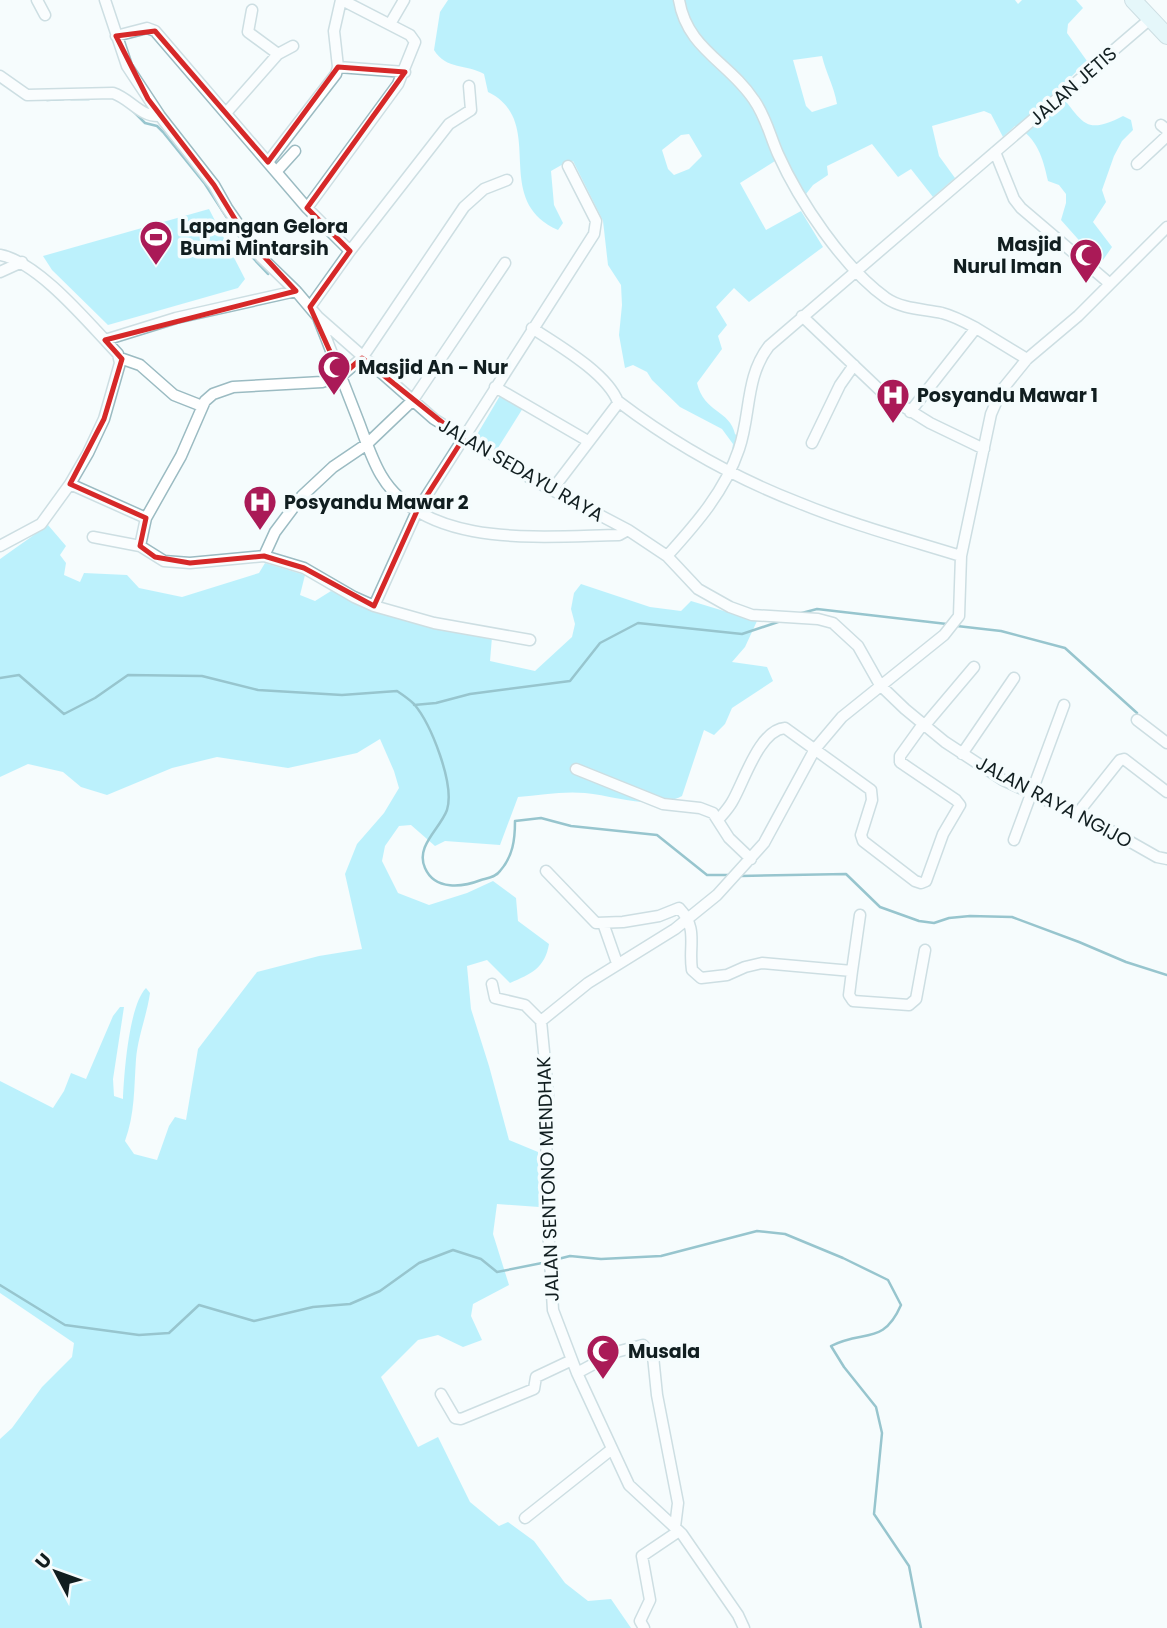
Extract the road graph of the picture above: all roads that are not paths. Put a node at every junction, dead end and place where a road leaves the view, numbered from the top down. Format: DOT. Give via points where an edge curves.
graph roads {
  1 [pos="37,0"];
  2 [pos="105,0"];
  3 [pos="342,0"];
  4 [pos="404,0"];
  5 [pos="679,0"];
  6 [pos="1133,0"];
  7 [pos="252,10"];
  8 [pos="45,15"];
  9 [pos="1150,19"];
  10 [pos="390,24"];
  11 [pos="116,36"];
  12 [pos="1167,36"];
  13 [pos="293,46"];
  14 [pos="278,54"];
  15 [pos="338,67"];
  16 [pos="405,72"];
  17 [pos="0,76"];
  18 [pos="469,86"];
  19 [pos="226,113"];
  20 [pos="160,116"];
  21 [pos="1165,130"];
  22 [pos="295,151"];
  23 [pos="995,152"];
  24 [pos="268,162"];
  25 [pos="1137,164"];
  26 [pos="568,166"];
  27 [pos="276,172"];
  28 [pos="507,180"];
  29 [pos="307,208"];
  30 [pos="1167,227"];
  31 [pos="350,251"];
  32 [pos="0,255"];
  33 [pos="22,262"];
  34 [pos="505,263"];
  35 [pos="855,271"];
  36 [pos="0,272"];
  37 [pos="1109,284"];
  38 [pos="296,291"];
  39 [pos="310,307"];
  40 [pos="802,316"];
  41 [pos="318,317"];
  42 [pos="532,328"];
  43 [pos="976,328"];
  44 [pos="104,340"];
  45 [pos="120,358"];
  46 [pos="362,358"];
  47 [pos="1027,359"];
  48 [pos="854,365"];
  49 [pos="341,376"];
  50 [pos="495,387"];
  51 [pos="413,400"];
  52 [pos="618,402"];
  53 [pos="202,406"];
  54 [pos="910,412"];
  55 [pos="463,439"];
  56 [pos="588,441"];
  57 [pos="812,443"];
  58 [pos="368,444"];
  59 [pos="984,449"];
  60 [pos="730,472"];
  61 [pos="69,484"];
  62 [pos="552,490"];
  63 [pos="417,511"];
  64 [pos="146,518"];
  65 [pos="628,530"];
  66 [pos="93,537"];
  67 [pos="0,546"];
  68 [pos="140,546"];
  69 [pos="264,556"];
  70 [pos="667,556"];
  71 [pos="961,556"];
  72 [pos="374,606"];
  73 [pos="530,640"];
  74 [pos="974,667"];
  75 [pos="1014,678"];
  76 [pos="880,685"];
  77 [pos="1064,705"];
  78 [pos="1137,720"];
  79 [pos="924,724"];
  80 [pos="1167,743"];
  81 [pos="815,749"];
  82 [pos="962,754"];
  83 [pos="576,769"];
  84 [pos="1167,792"];
  85 [pos="1030,793"];
  86 [pos="1077,814"];
  87 [pos="718,820"];
  88 [pos="1014,840"];
  89 [pos="751,859"];
  90 [pos="1167,859"];
  91 [pos="546,870"];
  92 [pos="860,915"];
  93 [pos="688,919"];
  94 [pos="603,923"];
  95 [pos="925,950"];
  96 [pos="617,963"];
  97 [pos="852,971"];
  98 [pos="492,984"];
  99 [pos="541,1021"];
  100 [pos="572,1360"];
  101 [pos="577,1373"];
  102 [pos="441,1394"];
  103 [pos="612,1449"];
  104 [pos="525,1518"];
  105 [pos="677,1529"];
  106 [pos="644,1628"];
  107 [pos="744,1628"];
  1 -- 8 [label="street"];
  2 -- 11 [label="street, JALAN SEDAYU RAYA"];
  3 -- 10 [label="street"];
  3 -- 15 [label="street" via="334,31"];
  4 -- 10 [label="street"];
  5 -- 35 [label="street" via="683,20 694,37 756,102 797,191"];
  6 -- 9 [label="main road"];
  7 -- 14 [label="street" via="248,32"];
  9 -- 12 [label="main road"];
  9 -- 23 [label="street, JALAN JETIS"];
  10 -- 16 [label="street" via="415,42"];
  11 -- 19 [label="street" via="147,28 155,31"];
  11 -- 20 [label="street, JALAN SEDAYU RAYA" via="127,66"];
  13 -- 14 [label="street"];
  14 -- 19 [label="street"];
  15 -- 16 [label="street"];
  15 -- 24 [label="street" via="322,95"];
  16 -- 29 [label="street"];
  17 -- 20 [label="street" via="27,95 113,93 145,114"];
  18 -- 31 [label="street" via="471,110 449,124"];
  19 -- 24 [label="street"];
  20 -- 38 [label="street, JALAN SEDAYU RAYA" via="214,185 261,257"];
  21 -- 25 [label="street"];
  22 -- 27 [label="street"];
  23 -- 35 [label="street, JALAN JETIS"];
  23 -- 37 [label="street" via="1021,208"];
  24 -- 27 [label="street"];
  26 -- 42 [label="street" via="597,227"];
  27 -- 29 [label="street"];
  28 -- 46 [label="street" via="484,189 464,207"];
  29 -- 31 [label="street"];
  30 -- 37 [label="street"];
  31 -- 39 [label="street"];
  32 -- 33 [label="street"];
  33 -- 36 [label="street"];
  33 -- 44 [label="street"];
  34 -- 51 [label="street"];
  35 -- 40 [label="street, JALAN JETIS"];
  35 -- 43 [label="street" via="887,299 954,317"];
  37 -- 47 [label="street"];
  38 -- 39 [label="street, JALAN SEDAYU RAYA"];
  38 -- 44 [label="street" via="176,318"];
  39 -- 41 [label="street, JALAN SEDAYU RAYA"];
  40 -- 48 [label="street"];
  40 -- 60 [label="street, JALAN JETIS" via="769,346 753,374 740,446"];
  41 -- 46 [label="street, JALAN SEDAYU RAYA"];
  41 -- 49 [label="street"];
  42 -- 50 [label="street"];
  42 -- 52 [label="street" via="592,371"];
  43 -- 47 [label="street"];
  43 -- 54 [label="street"];
  44 -- 45 [label="street"];
  45 -- 53 [label="street" via="140,365 174,395"];
  45 -- 61 [label="street" via="104,419"];
  46 -- 49 [label="street"];
  46 -- 51 [label="street, JALAN SEDAYU RAYA"];
  47 -- 59 [label="street" via="991,414"];
  48 -- 54 [label="street"];
  48 -- 57 [label="street"];
  49 -- 53 [label="street" via="322,382 224,389"];
  49 -- 58 [label="street"];
  50 -- 55 [label="street"];
  50 -- 56 [label="street"];
  51 -- 55 [label="street, JALAN SEDAYU RAYA"];
  51 -- 58 [label="street"];
  52 -- 56 [label="street"];
  52 -- 60 [label="street"];
  53 -- 64 [label="street" via="181,456"];
  54 -- 59 [label="street"];
  55 -- 62 [label="street, JALAN SEDAYU RAYA"];
  55 -- 63 [label="street"];
  56 -- 62 [label="street"];
  58 -- 63 [label="street" via="385,481"];
  58 -- 69 [label="street" via="333,467 302,496 275,532"];
  59 -- 71 [label="street"];
  60 -- 70 [label="street, JALAN JETIS" via="702,517"];
  60 -- 71 [label="street" via="797,502"];
  61 -- 64 [label="street"];
  61 -- 67 [label="street" via="41,524"];
  62 -- 65 [label="street, JALAN SEDAYU RAYA"];
  63 -- 65 [label="street" via="436,522 486,532 554,537 620,535"];
  63 -- 72 [label="street"];
  64 -- 68 [label="street"];
  65 -- 70 [label="street, JALAN SEDAYU RAYA"];
  66 -- 68 [label="street"];
  68 -- 69 [label="street" via="164,561"];
  69 -- 72 [label="street" via="304,568"];
  70 -- 76 [label="street, JALAN SEDAYU RAYA" via="698,589 730,607 752,615 833,623 858,646"];
  71 -- 76 [label="street" via="959,616 935,644"];
  72 -- 73 [label="street" via="434,623"];
  74 -- 79 [label="street"];
  75 -- 82 [label="street"];
  76 -- 79 [label="street, JALAN RAYA NGIJO"];
  76 -- 81 [label="street" via="842,717"];
  77 -- 85 [label="street"];
  78 -- 80 [label="street"];
  79 -- 81 [label="street" via="900,755 900,762 960,805 943,834 929,876 921,883 863,841 871,790"];
  79 -- 82 [label="street, JALAN RAYA NGIJO"];
  81 -- 87 [label="street" via="785,728 776,730 758,750"];
  81 -- 89 [label="street" via="781,815"];
  82 -- 85 [label="street, JALAN RAYA NGIJO"];
  83 -- 87 [label="street" via="663,804 700,808"];
  84 -- 86 [label="street" via="1124,759"];
  85 -- 86 [label="street, JALAN RAYA NGIJO"];
  85 -- 88 [label="street"];
  86 -- 90 [label="street, JALAN RAYA NGIJO"];
  87 -- 89 [label="street"];
  89 -- 93 [label="street"];
  91 -- 94 [label="street" via="596,923"];
  92 -- 97 [label="street"];
  93 -- 94 [label="street" via="677,908 659,916"];
  93 -- 96 [label="street"];
  93 -- 97 [label="street" via="692,970 701,978 761,963"];
  94 -- 96 [label="street"];
  95 -- 97 [label="street" via="912,1004 853,1000 849,995"];
  96 -- 99 [label="street"];
  98 -- 99 [label="street" via="495,998 525,1005"];
  99 -- 100 [label="street, JALAN SENTONO MENDHAK" via="548,1093 553,1310"];
  100 -- 101 [label="street, JALAN SENTONO MENDHAK"];
  100 -- 102 [label="street" via="537,1377 534,1389 461,1419 455,1418"];
  101 -- 103 [label="street, JALAN SENTONO MENDHAK"];
  101 -- 105 [label="street" via="616,1352 643,1345 650,1351 678,1503"];
  103 -- 104 [label="street"];
  103 -- 105 [label="street, JALAN SENTONO MENDHAK" via="629,1485"];
  105 -- 106 [label="street" via="642,1556 650,1600 640,1621"];
  105 -- 107 [label="street, JALAN SENTONO MENDHAK"];
}
